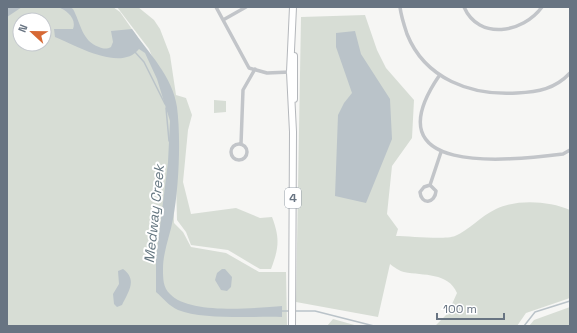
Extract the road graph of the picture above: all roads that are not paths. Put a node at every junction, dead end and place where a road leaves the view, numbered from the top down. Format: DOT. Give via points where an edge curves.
graph roads {
  1 [pos="216,7"];
  2 [pos="293,7"];
  3 [pos="400,7"];
  4 [pos="464,7"];
  5 [pos="542,7"];
  6 [pos="244,8"];
  7 [pos="223,20"];
  8 [pos="292,34"];
  9 [pos="255,69"];
  10 [pos="290,72"];
  11 [pos="570,73"];
  12 [pos="439,76"];
  13 [pos="292,104"];
  14 [pos="241,144"];
  15 [pos="570,150"];
  16 [pos="440,152"];
  17 [pos="430,185"];
  18 [pos="292,326"];
  1 -- 7 [label="street"];
  2 -- 8 [label="main road, 4"];
  3 -- 12 [label="street" via="414,49"];
  4 -- 5 [label="street" via="469,18 481,25 501,30 517,27 531,20"];
  6 -- 7 [label="street"];
  7 -- 9 [label="street" via="249,68"];
  8 -- 10 [label="main road"];
  8 -- 13 [label="main road, 4"];
  9 -- 10 [label="street" via="267,73"];
  9 -- 14 [label="street" via="243,90"];
  10 -- 13 [label="main road"];
  11 -- 12 [label="street" via="546,89 508,94 475,91"];
  12 -- 16 [label="street" via="426,95 421,114 423,138"];
  13 -- 18 [label="main road, 4"];
  14 -- 14 [label="street" via="234,146 231,151 233,158 238,160 246,158 246,147"];
  15 -- 16 [label="street" via="564,154 519,160 474,158"];
  16 -- 17 [label="street"];
  17 -- 17 [label="street" via="420,192 423,201 428,202 436,197 436,191"];
}
